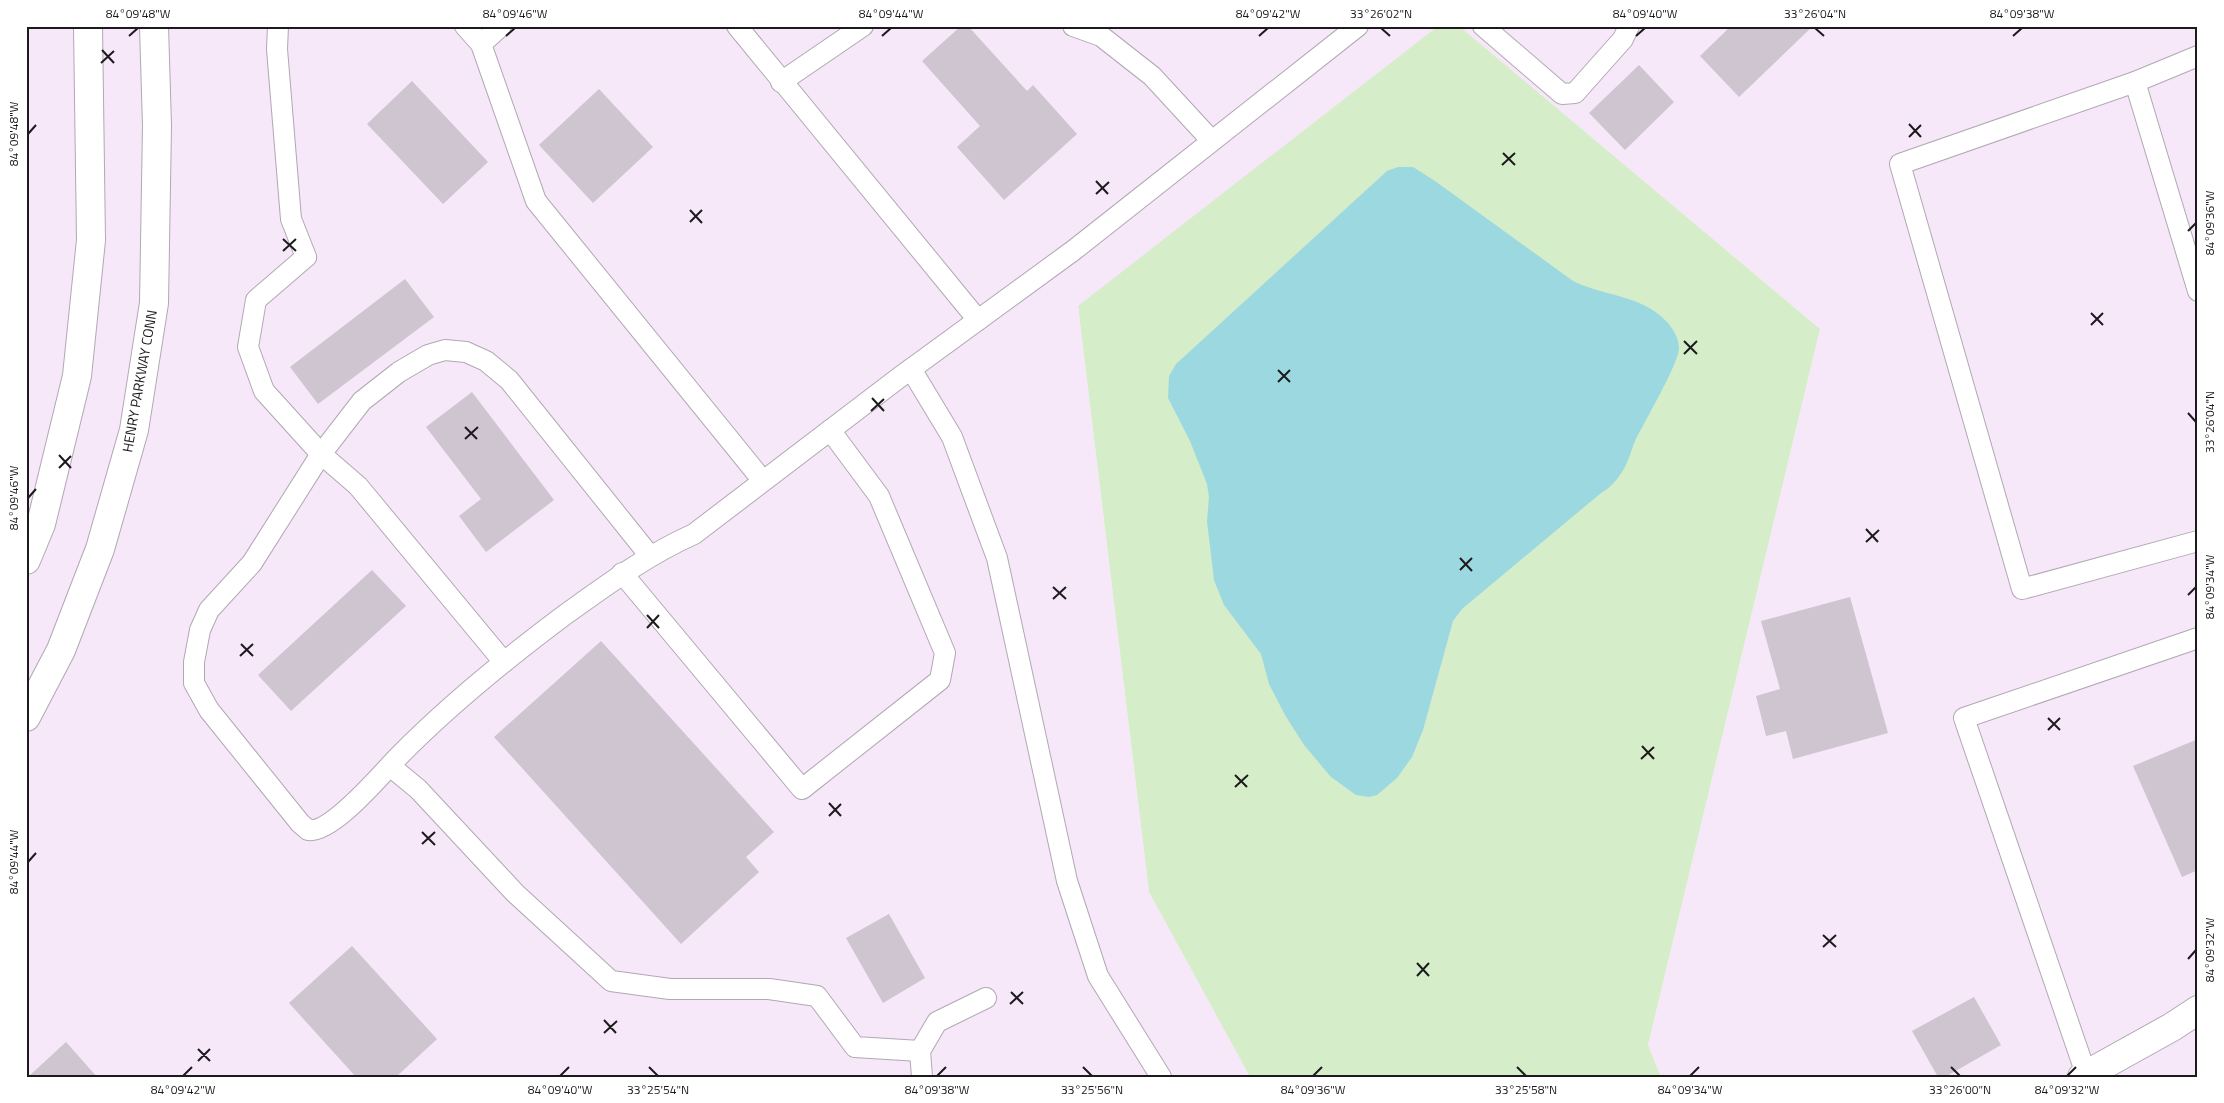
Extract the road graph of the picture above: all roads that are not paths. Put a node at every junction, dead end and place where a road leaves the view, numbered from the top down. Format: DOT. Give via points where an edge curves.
graph roads {
  1 [pos="88,26"];
  2 [pos="154,26"];
  3 [pos="278,26"];
  4 [pos="465,26"];
  5 [pos="501,26"];
  6 [pos="737,26"];
  7 [pos="863,26"];
  8 [pos="1073,26"];
  9 [pos="1358,26"];
  10 [pos="1483,26"];
  11 [pos="1626,33"];
  12 [pos="481,44"];
  13 [pos="2198,56"];
  14 [pos="781,82"];
  15 [pos="2135,82"];
  16 [pos="1211,140"];
  17 [pos="2198,291"];
  18 [pos="978,320"];
  19 [pos="911,369"];
  20 [pos="830,430"];
  21 [pos="321,454"];
  22 [pos="763,480"];
  23 [pos="2198,541"];
  24 [pos="650,556"];
  25 [pos="26,560"];
  26 [pos="622,573"];
  27 [pos="2198,638"];
  28 [pos="503,661"];
  29 [pos="26,717"];
  30 [pos="390,766"];
  31 [pos="986,998"];
  32 [pos="2198,1010"];
  33 [pos="920,1052"];
  34 [pos="2084,1076"];
  35 [pos="922,1077"];
  36 [pos="1161,1077"];
  1 -- 25 [label="street" via="91,240 77,376 41,524"];
  2 -- 29 [label="street, HENRY PARKWAY CONN" via="157,126 154,303 134,430 100,548 61,650"];
  3 -- 21 [label="lane" via="282,124 291,219 306,257 256,300 248,347 264,391"];
  4 -- 12 [label="lane"];
  5 -- 12 [label="lane"];
  6 -- 14 [label="lane"];
  7 -- 14 [label="lane"];
  8 -- 16 [label="lane" via="1101,36 1152,76"];
  9 -- 16 [label="lane"];
  10 -- 11 [label="lane" via="1562,94 1575,93"];
  12 -- 22 [label="lane" via="536,201"];
  13 -- 15 [label="lane"];
  14 -- 18 [label="lane"];
  15 -- 17 [label="lane"];
  15 -- 23 [label="lane" via="1900,164 2022,589"];
  16 -- 18 [label="lane" via="1074,250"];
  18 -- 19 [label="lane"];
  19 -- 20 [label="lane"];
  19 -- 36 [label="lane" via="952,437 997,558 1067,882 1098,976"];
  20 -- 22 [label="lane"];
  20 -- 26 [label="lane" via="878,496 945,653 940,680 802,789"];
  21 -- 24 [label="lane" via="362,401 399,372 428,355 445,350 466,352 486,361 509,380"];
  21 -- 28 [label="lane" via="358,486"];
  21 -- 30 [label="lane" via="252,563 209,610 200,630 194,683 209,710 308,830 319,830 354,804"];
  22 -- 24 [label="lane" via="694,534"];
  24 -- 26 [label="lane"];
  26 -- 28 [label="lane"];
  27 -- 34 [label="lane" via="1964,718"];
  28 -- 30 [label="lane" via="429,726"];
  30 -- 33 [label="lane" via="418,788 515,893 611,981 670,989 769,989 817,996 855,1047"];
  31 -- 33 [label="lane" via="937,1022"];
  32 -- 34 [label="street"];
  33 -- 35 [label="lane"];
}
